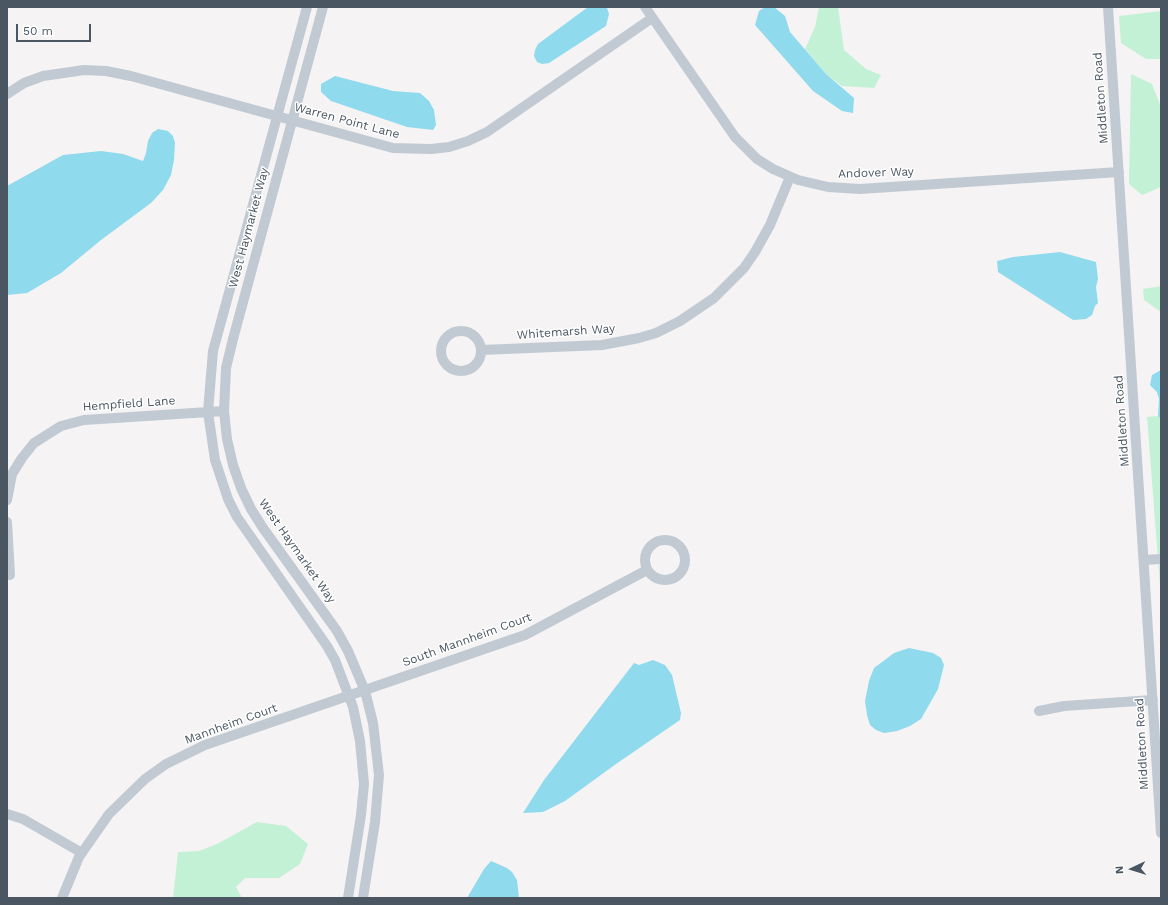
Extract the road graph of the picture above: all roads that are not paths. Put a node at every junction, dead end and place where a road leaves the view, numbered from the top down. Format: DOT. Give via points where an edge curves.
graph roads {
  1 [pos="307,7"];
  2 [pos="323,7"];
  3 [pos="645,7"];
  4 [pos="1108,7"];
  5 [pos="652,18"];
  6 [pos="7,94"];
  7 [pos="277,116"];
  8 [pos="293,120"];
  9 [pos="1119,172"];
  10 [pos="790,177"];
  11 [pos="481,350"];
  12 [pos="224,411"];
  13 [pos="208,412"];
  14 [pos="7,500"];
  15 [pos="7,522"];
  16 [pos="1161,559"];
  17 [pos="1144,560"];
  18 [pos="647,570"];
  19 [pos="10,575"];
  20 [pos="357,693"];
  21 [pos="1152,700"];
  22 [pos="1039,711"];
  23 [pos="7,814"];
  24 [pos="1161,833"];
  25 [pos="82,853"];
  26 [pos="62,898"];
  27 [pos="348,898"];
  28 [pos="363,898"];
  1 -- 7 [label="street, West Haymarket Way"];
  2 -- 8 [label="street, West Haymarket Way"];
  3 -- 5 [label="street, Andover Way"];
  4 -- 9 [label="street, Middleton Road"];
  5 -- 8 [label="street, Warren Point Lane" via="492,129 449,147 410,150 393,148"];
  5 -- 10 [label="street, Andover Way" via="735,137 757,159"];
  6 -- 7 [label="street, Warren Point Lane" via="24,83 43,76 94,70 131,76"];
  7 -- 8 [label="street, Warren Point Lane"];
  7 -- 13 [label="street, West Haymarket Way" via="213,351"];
  8 -- 12 [label="street, West Haymarket Way" via="233,338 226,368"];
  9 -- 10 [label="street, Andover Way" via="855,189 812,184"];
  9 -- 17 [label="street, Middleton Road"];
  10 -- 11 [label="street, Whitemarsh Way" via="770,225 744,268 714,298 680,321 644,336 602,345"];
  12 -- 13 [label="street, Hempfield Lane"];
  12 -- 20 [label="street, West Haymarket Way" via="227,439 241,488 263,528 337,631 351,657"];
  13 -- 14 [label="street, Hempfield Lane" via="78,420 61,426 34,444 22,458 12,474"];
  13 -- 20 [label="street, West Haymarket Way" via="215,460 237,517 315,627"];
  15 -- 19 [label="street"];
  16 -- 17 [label="street"];
  17 -- 21 [label="street, Middleton Road"];
  18 -- 18 [label="street" via="655,578 673,579 682,571 684,565 680,547 669,540 656,542 650,546 644,557"];
  18 -- 20 [label="street, South Mannheim Court" via="525,635"];
  20 -- 25 [label="street, Mannheim Court" via="205,745 166,764 145,779 109,814"];
  20 -- 27 [label="street, West Haymarket Way" via="364,784"];
  20 -- 28 [label="street, West Haymarket Way" via="373,723 379,775 375,822"];
  21 -- 22 [label="street" via="1064,706"];
  21 -- 24 [label="street, Middleton Road"];
  23 -- 25 [label="street" via="23,820"];
  25 -- 26 [label="street, Mannheim Court"];
}
